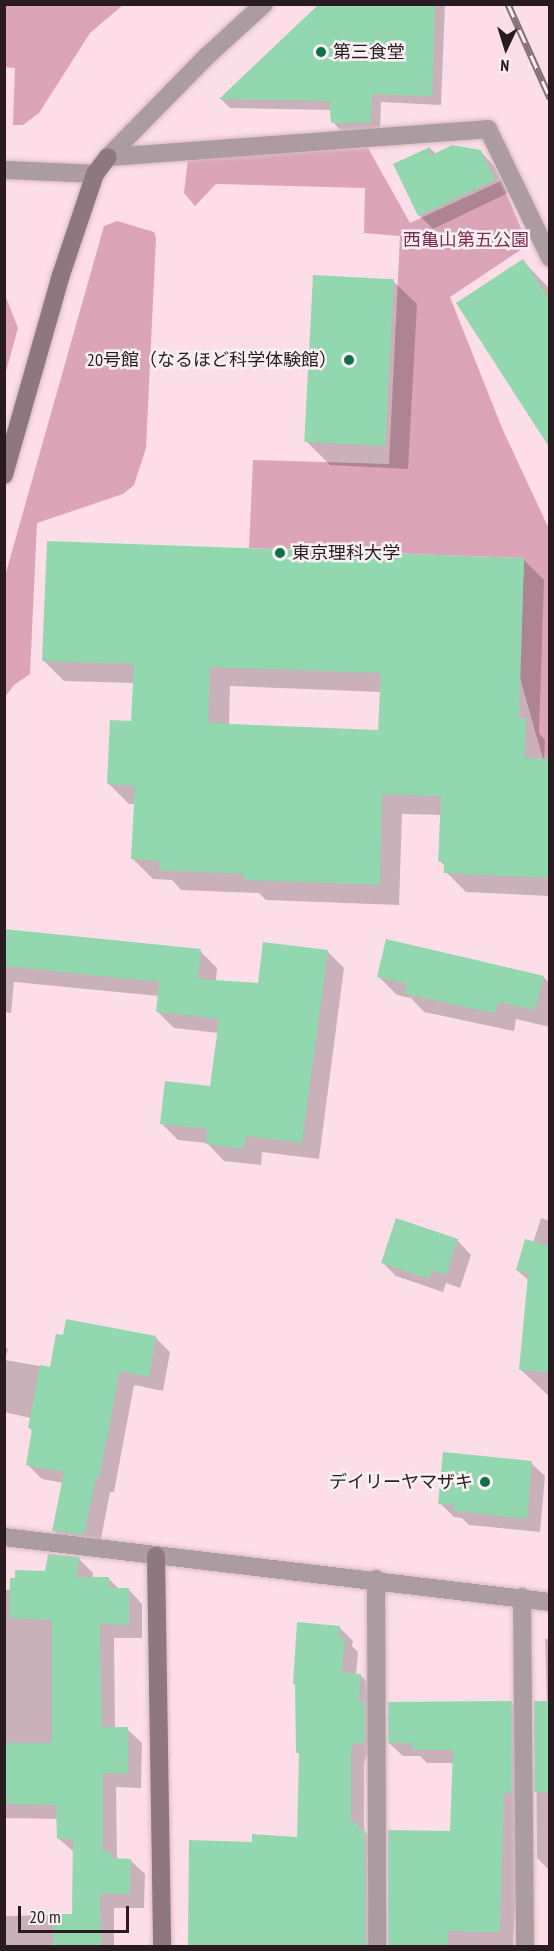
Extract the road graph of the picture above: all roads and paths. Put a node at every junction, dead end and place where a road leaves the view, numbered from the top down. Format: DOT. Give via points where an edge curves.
graph roads {
  1 [pos="264,4"];
  2 [pos="108,157"];
  3 [pos="4,170"];
  4 [pos="95,174"];
  5 [pos="549,258"];
  6 [pos="4,475"];
  7 [pos="4,1537"];
  8 [pos="156,1556"];
  9 [pos="376,1579"];
  10 [pos="522,1598"];
  11 [pos="549,1602"];
  12 [pos="162,1947"];
  13 [pos="377,1947"];
  14 [pos="525,1947"];
  1 -- 2 [label="street"];
  2 -- 4 [label="street"];
  2 -- 5 [label="street" via="488,129"];
  3 -- 4 [label="street"];
  4 -- 6 [label="street" via="61,275"];
  7 -- 8 [label="street"];
  8 -- 9 [label="street"];
  8 -- 12 [label="street"];
  9 -- 10 [label="street"];
  9 -- 13 [label="street"];
  10 -- 11 [label="street"];
  10 -- 14 [label="street"];
}
